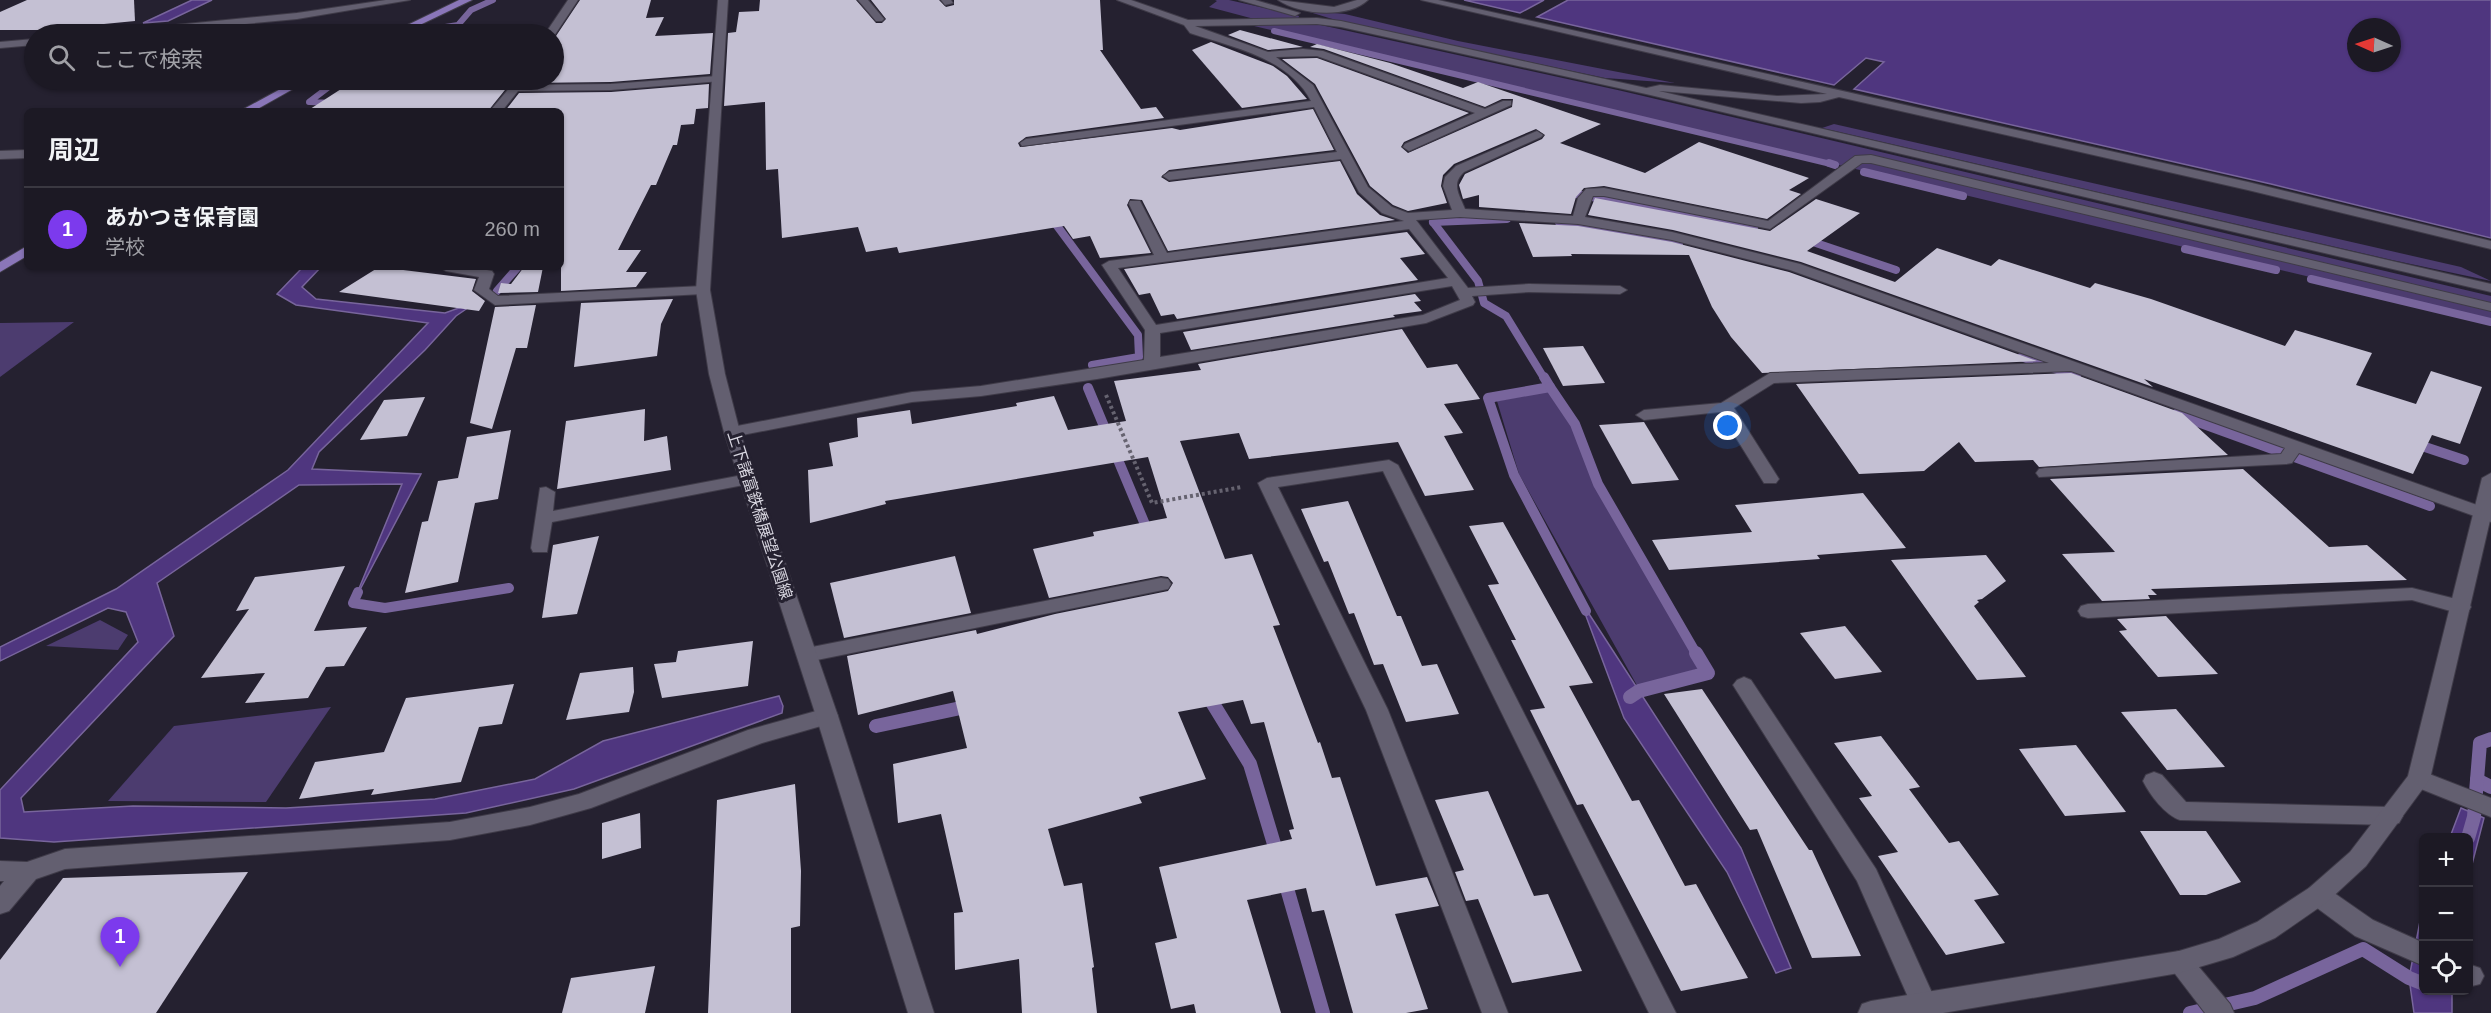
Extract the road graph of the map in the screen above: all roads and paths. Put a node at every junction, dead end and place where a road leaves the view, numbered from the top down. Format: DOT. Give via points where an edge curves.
graph roads {
  1 [pos="405,0"];
  2 [pos="467,0"];
  3 [pos="573,0"];
  4 [pos="723,0"];
  5 [pos="863,0"];
  6 [pos="1122,0"];
  7 [pos="1244,0"];
  8 [pos="1283,0"];
  9 [pos="1363,0"];
  10 [pos="1426,0"];
  11 [pos="1266,2"];
  12 [pos="879,19"];
  13 [pos="1317,21"];
  14 [pos="1187,23"];
  15 [pos="216,24"];
  16 [pos="415,24"];
  17 [pos="557,24"];
  18 [pos="24,43"];
  19 [pos="0,45"];
  20 [pos="1267,55"];
  21 [pos="717,79"];
  22 [pos="1392,80"];
  23 [pos="564,85"];
  24 [pos="1372,88"];
  25 [pos="285,90"];
  26 [pos="514,90"];
  27 [pos="1646,91"];
  28 [pos="1842,93"];
  29 [pos="1319,103"];
  30 [pos="1508,103"];
  31 [pos="252,108"];
  32 [pos="499,108"];
  33 [pos="1486,112"];
  34 [pos="1537,135"];
  35 [pos="1026,143"];
  36 [pos="1409,147"];
  37 [pos="24,154"];
  38 [pos="0,155"];
  39 [pos="1344,155"];
  40 [pos="1169,176"];
  41 [pos="1135,204"];
  42 [pos="1460,213"];
  43 [pos="1411,220"];
  44 [pos="1578,220"];
  45 [pos="2491,245"];
  46 [pos="24,252"];
  47 [pos="1162,258"];
  48 [pos="0,268"];
  49 [pos="464,270"];
  50 [pos="1461,286"];
  51 [pos="2491,288"];
  52 [pos="703,290"];
  53 [pos="1620,290"];
  54 [pos="2491,307"];
  55 [pos="1152,330"];
  56 [pos="1152,363"];
  57 [pos="2074,366"];
  58 [pos="1097,374"];
  59 [pos="1725,407"];
  60 [pos="1644,415"];
  61 [pos="732,432"];
  62 [pos="2291,453"];
  63 [pos="2045,473"];
  64 [pos="1770,478"];
  65 [pos="2491,478"];
  66 [pos="748,480"];
  67 [pos="1267,483"];
  68 [pos="546,492"];
  69 [pos="2487,515"];
  70 [pos="544,518"];
  71 [pos="540,548"];
  72 [pos="1161,584"];
  73 [pos="2462,607"];
  74 [pos="2088,611"];
  75 [pos="807,655"];
  76 [pos="1744,685"];
  77 [pos="827,716"];
  78 [pos="2419,779"];
  79 [pos="2154,781"];
  80 [pos="2491,808"];
  81 [pos="2391,816"];
  82 [pos="0,871"];
  83 [pos="27,872"];
  84 [pos="2318,895"];
  85 [pos="0,904"];
  86 [pos="2419,953"];
  87 [pos="2179,962"];
  88 [pos="2213,1003"];
  89 [pos="1924,1006"];
  90 [pos="1889,1012"];
  91 [pos="921,1013"];
  92 [pos="1495,1013"];
  93 [pos="1663,1013"];
  1 -- 15 [label="street"];
  2 -- 16 [label="highway"];
  3 -- 17 [label="street"];
  4 -- 21 [label="street, 上下諸富鉄橋展望公園線"];
  5 -- 12 [label="street"];
  6 -- 14 [label="street"];
  7 -- 11 [label="street"];
  8 -- 9 [label="street" via="1329,10 1344,10"];
  10 -- 28 [label="street"];
  11 -- 13 [label="street"];
  13 -- 14 [label="street"];
  13 -- 27 [label="street"];
  14 -- 20 [label="street" via="1194,31"];
  18 -- 19 [label="street"];
  20 -- 22 [label="street" via="1302,50 1321,52"];
  20 -- 29 [label="street" via="1309,87"];
  21 -- 23 [label="street" via="611,87"];
  21 -- 52 [label="street, 上下諸富鉄橋展望公園線"];
  22 -- 24 [label="street"];
  22 -- 33 [label="street"];
  25 -- 31 [label="highway"];
  26 -- 32 [label="street"];
  27 -- 28 [label="street" via="1660,87 1802,99 1827,99"];
  27 -- 51 [label="street"];
  28 -- 45 [label="street"];
  29 -- 35 [label="street"];
  29 -- 39 [label="street"];
  30 -- 33 [label="street"];
  33 -- 36 [label="street"];
  34 -- 42 [label="street" via="1450,177 1450,190"];
  37 -- 38 [label="street"];
  39 -- 40 [label="street"];
  39 -- 43 [label="street" via="1364,189 1387,210"];
  41 -- 47 [label="street"];
  42 -- 43 [label="street"];
  42 -- 44 [label="street"];
  43 -- 47 [label="street"];
  43 -- 50 [label="street"];
  44 -- 54 [label="street" via="1587,195 1604,192 1770,225 1859,159 1871,159"];
  44 -- 57 [label="street" via="1672,236 1795,267"];
  46 -- 48 [label="highway"];
  47 -- 55 [label="street" via="1109,265"];
  49 -- 52 [label="street" via="487,274 481,290 495,301"];
  50 -- 53 [label="street" via="1489,292 1529,288"];
  50 -- 55 [label="street"];
  50 -- 56 [label="street" via="1468,302 1426,319"];
  52 -- 61 [label="street, 上下諸富鉄橋展望公園線" via="717,374"];
  55 -- 56 [label="street"];
  56 -- 58 [label="street"];
  57 -- 59 [label="street" via="1770,378"];
  57 -- 62 [label="street"];
  58 -- 61 [label="street" via="912,398"];
  58 -- 67 [label="path" via="1152,502"];
  59 -- 60 [label="street"];
  59 -- 64 [label="street"];
  61 -- 66 [label="street, 上下諸富鉄橋展望公園線"];
  62 -- 63 [label="street"];
  62 -- 69 [label="street"];
  65 -- 69 [label="street"];
  66 -- 70 [label="street"];
  66 -- 75 [label="street, 上下諸富鉄橋展望公園線"];
  67 -- 92 [label="street" via="1377,710"];
  67 -- 93 [label="street" via="1389,465"];
  68 -- 70 [label="street"];
  69 -- 73 [label="street"];
  70 -- 71 [label="street"];
  72 -- 75 [label="street"];
  73 -- 74 [label="street" via="2412,594"];
  73 -- 78 [label="street"];
  75 -- 77 [label="street, 上下諸富鉄橋展望公園線"];
  76 -- 89 [label="street" via="1867,876"];
  77 -- 83 [label="street" via="756,736 583,802 519,818 450,831 64,859"];
  77 -- 91 [label="street, 上下諸富鉄橋展望公園線"];
  78 -- 80 [label="street"];
  78 -- 81 [label="street"];
  79 -- 81 [label="street" via="2180,811"];
  81 -- 84 [label="street" via="2358,859"];
  82 -- 83 [label="street"];
  83 -- 85 [label="street"];
  84 -- 86 [label="street" via="2364,928"];
  84 -- 87 [label="street" via="2266,930 2224,949"];
  87 -- 88 [label="street"];
  87 -- 89 [label="street"];
  89 -- 90 [label="street"];
}
